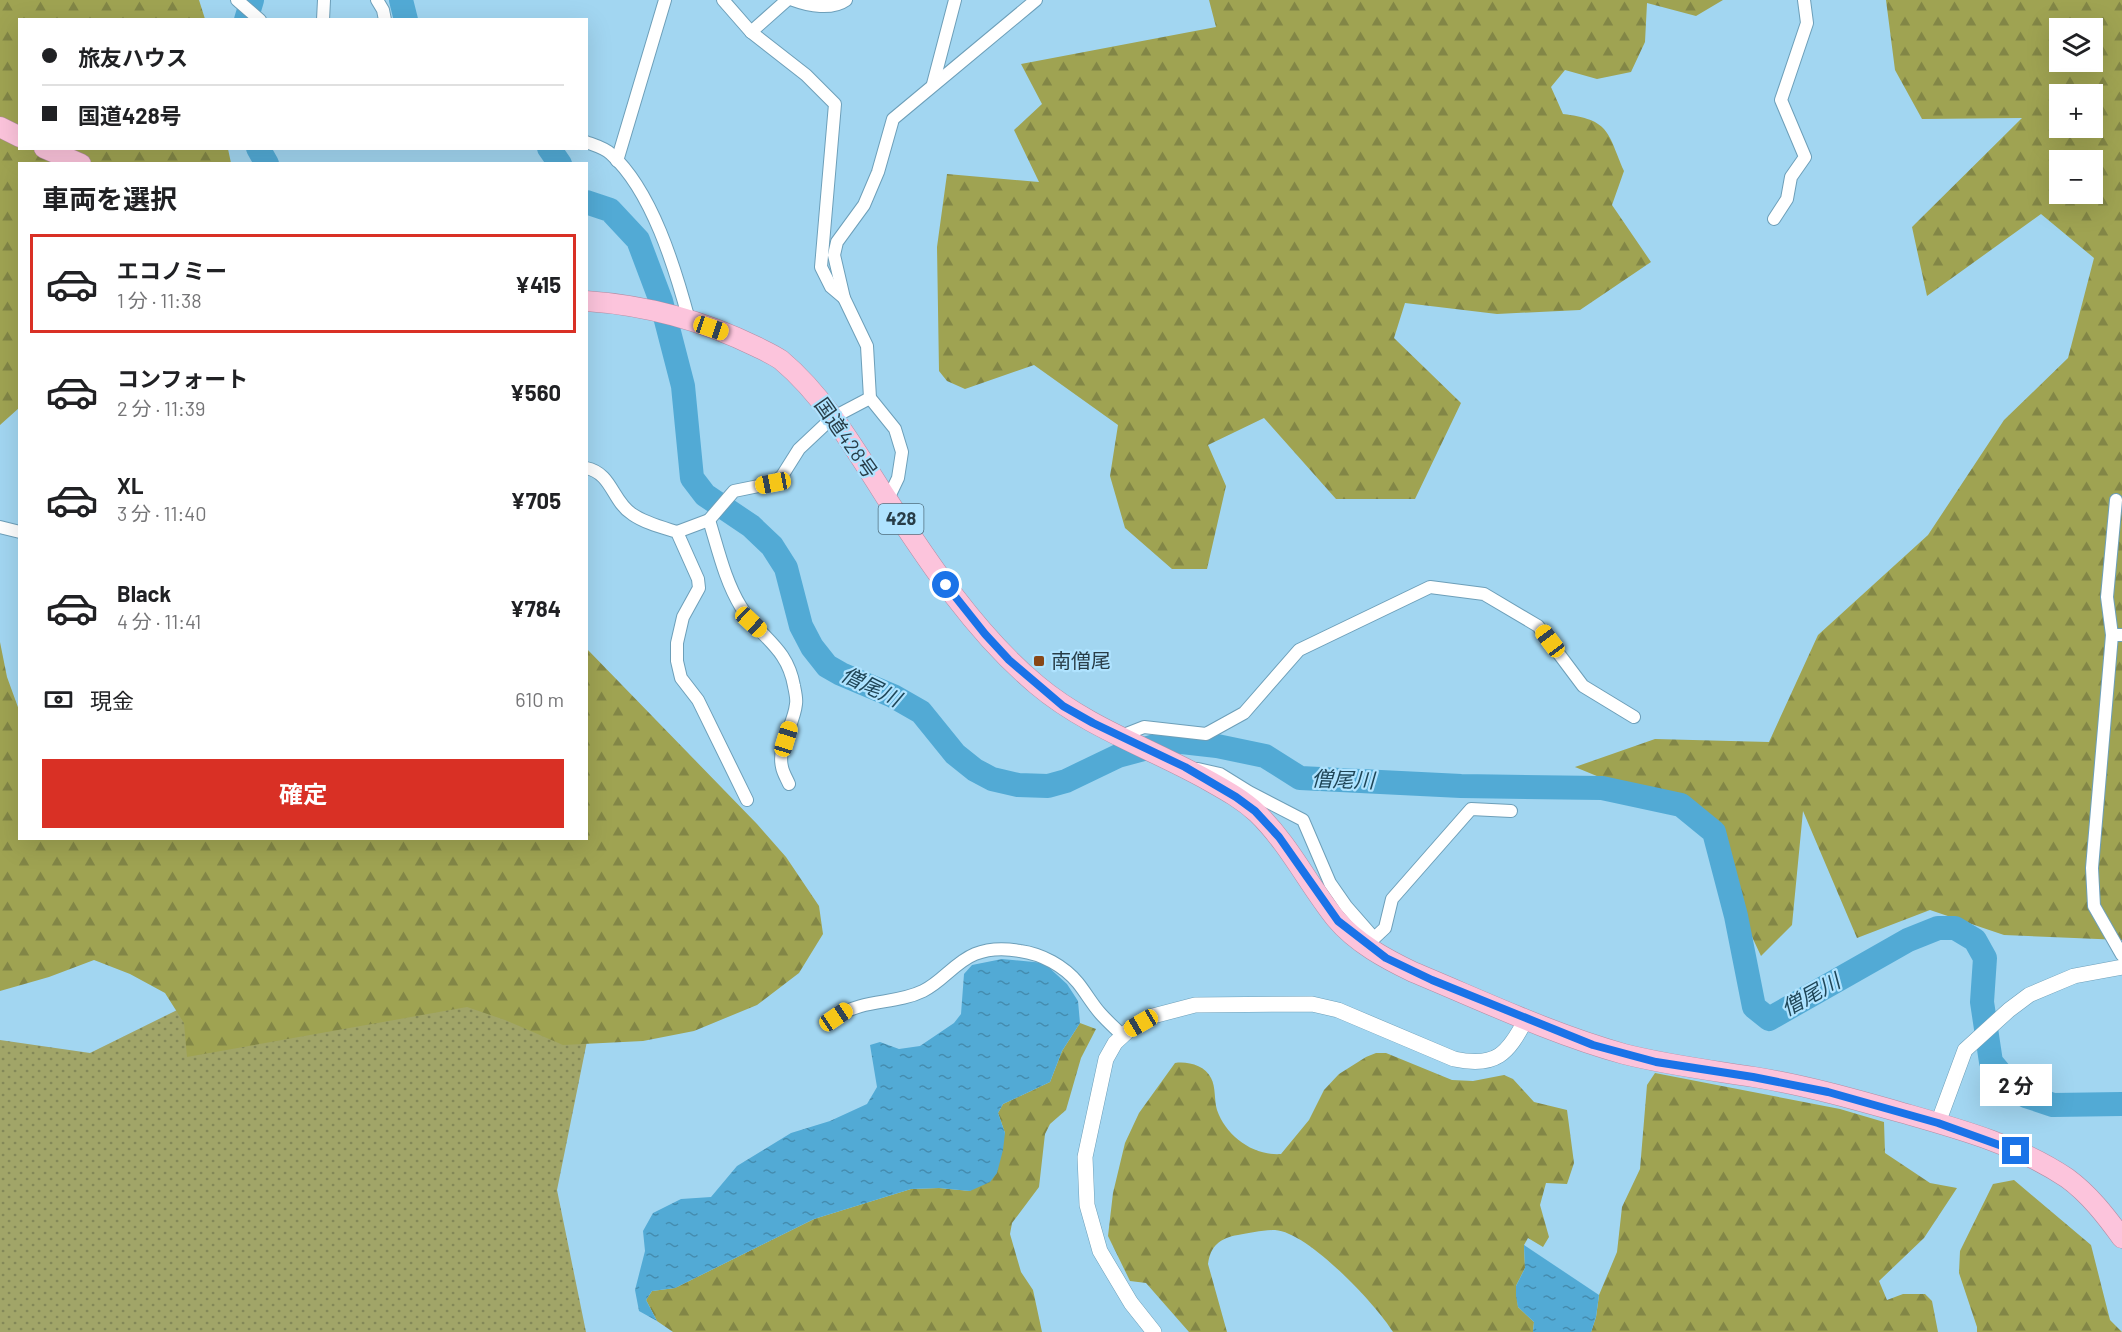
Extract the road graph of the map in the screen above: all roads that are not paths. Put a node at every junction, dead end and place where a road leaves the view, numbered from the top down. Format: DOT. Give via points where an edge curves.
graph roads {
  1 [pos="237,0"];
  2 [pos="324,0"];
  3 [pos="377,0"];
  4 [pos="664,0"];
  5 [pos="723,0"];
  6 [pos="787,0"];
  7 [pos="793,0"];
  8 [pos="846,0"];
  9 [pos="955,0"];
  10 [pos="1036,0"];
  11 [pos="1804,0"];
  12 [pos="258,18"];
  13 [pos="323,18"];
  14 [pos="385,18"];
  15 [pos="751,32"];
  16 [pos="933,84"];
  17 [pos="0,127"];
  18 [pos="18,136"];
  19 [pos="588,143"];
  20 [pos="49,150"];
  21 [pos="617,160"];
  22 [pos="76,162"];
  23 [pos="1774,219"];
  24 [pos="844,298"];
  25 [pos="588,301"];
  26 [pos="689,320"];
  27 [pos="870,398"];
  28 [pos="832,418"];
  29 [pos="588,469"];
  30 [pos="888,499"];
  31 [pos="2116,500"];
  32 [pos="709,520"];
  33 [pos="0,527"];
  34 [pos="18,532"];
  35 [pos="676,532"];
  36 [pos="2117,635"];
  37 [pos="1634,717"];
  38 [pos="1125,738"];
  39 [pos="1185,767"];
  40 [pos="789,784"];
  41 [pos="747,800"];
  42 [pos="1511,812"];
  43 [pos="1371,942"];
  44 [pos="2122,955"];
  45 [pos="2122,967"];
  46 [pos="836,1017"];
  47 [pos="1526,1019"];
  48 [pos="1123,1036"];
  49 [pos="1938,1123"];
  50 [pos="2122,1238"];
  51 [pos="1154,1332"];
  1 -- 12 [label="street"];
  2 -- 13 [label="street"];
  3 -- 14 [label="street"];
  4 -- 21 [label="street"];
  5 -- 15 [label="street"];
  6 -- 15 [label="street"];
  7 -- 8 [label="street" via="829,6"];
  9 -- 16 [label="street"];
  10 -- 16 [label="street"];
  11 -- 23 [label="street" via="1808,24 1781,100 1804,156 1791,177 1787,199"];
  15 -- 24 [label="street" via="806,75 835,104 821,267 831,287"];
  16 -- 24 [label="street" via="893,119 864,205 837,242 834,255"];
  17 -- 18 [label="highway"];
  19 -- 21 [label="street" via="610,152"];
  20 -- 22 [label="highway"];
  21 -- 26 [label="street" via="631,175 650,210 677,274"];
  24 -- 27 [label="street" via="867,346"];
  25 -- 26 [label="highway, 国道428号 / 428"];
  26 -- 28 [label="highway, 国道428号 / 428" via="734,335 779,358 814,392"];
  27 -- 28 [label="street"];
  27 -- 30 [label="street" via="894,429 902,452 898,478"];
  28 -- 30 [label="highway, 国道428号 / 428"];
  28 -- 32 [label="street" via="799,449 782,476 773,483 734,491"];
  29 -- 35 [label="street" via="603,474 630,513"];
  30 -- 38 [label="highway, 国道428号 / 428" via="959,603 1009,660 1063,706"];
  31 -- 36 [label="street" via="2107,597"];
  32 -- 35 [label="street"];
  32 -- 40 [label="street" via="740,605 751,622 779,648 794,683 797,703 781,756"];
  33 -- 34 [label="street"];
  35 -- 41 [label="street" via="699,588 683,617 677,643 681,678 698,700"];
  36 -- 44 [label="street" via="2092,868 2094,906"];
  37 -- 38 [label="street" via="1583,686 1538,626 1484,594 1430,587 1299,650 1244,713 1206,734 1144,727"];
  38 -- 39 [label="highway, 国道428号 / 428"];
  39 -- 43 [label="highway, 国道428号 / 428" via="1255,811 1279,837 1338,921"];
  39 -- 43 [label="street" via="1220,774 1303,820 1330,883"];
  42 -- 43 [label="street" via="1471,808 1392,899 1385,928"];
  43 -- 47 [label="highway, 国道428号 / 428" via="1386,958 1413,972"];
  45 -- 49 [label="street" via="2074,976 2030,995 2008,1010 1965,1050"];
  46 -- 48 [label="street" via="860,1005 925,990 957,964 994,948 1036,953 1056,965 1077,982"];
  47 -- 48 [label="street" via="1514,1044 1499,1056 1469,1062 1338,1010 1312,1004 1195,1005 1153,1016"];
  47 -- 49 [label="highway, 国道428号 / 428" via="1593,1045 1656,1062 1796,1085"];
  48 -- 51 [label="street" via="1114,1043 1106,1059 1085,1157 1087,1205 1100,1251 1131,1303"];
  49 -- 50 [label="highway, 国道428号 / 428" via="2001,1144 2068,1179 2102,1211"];
}
